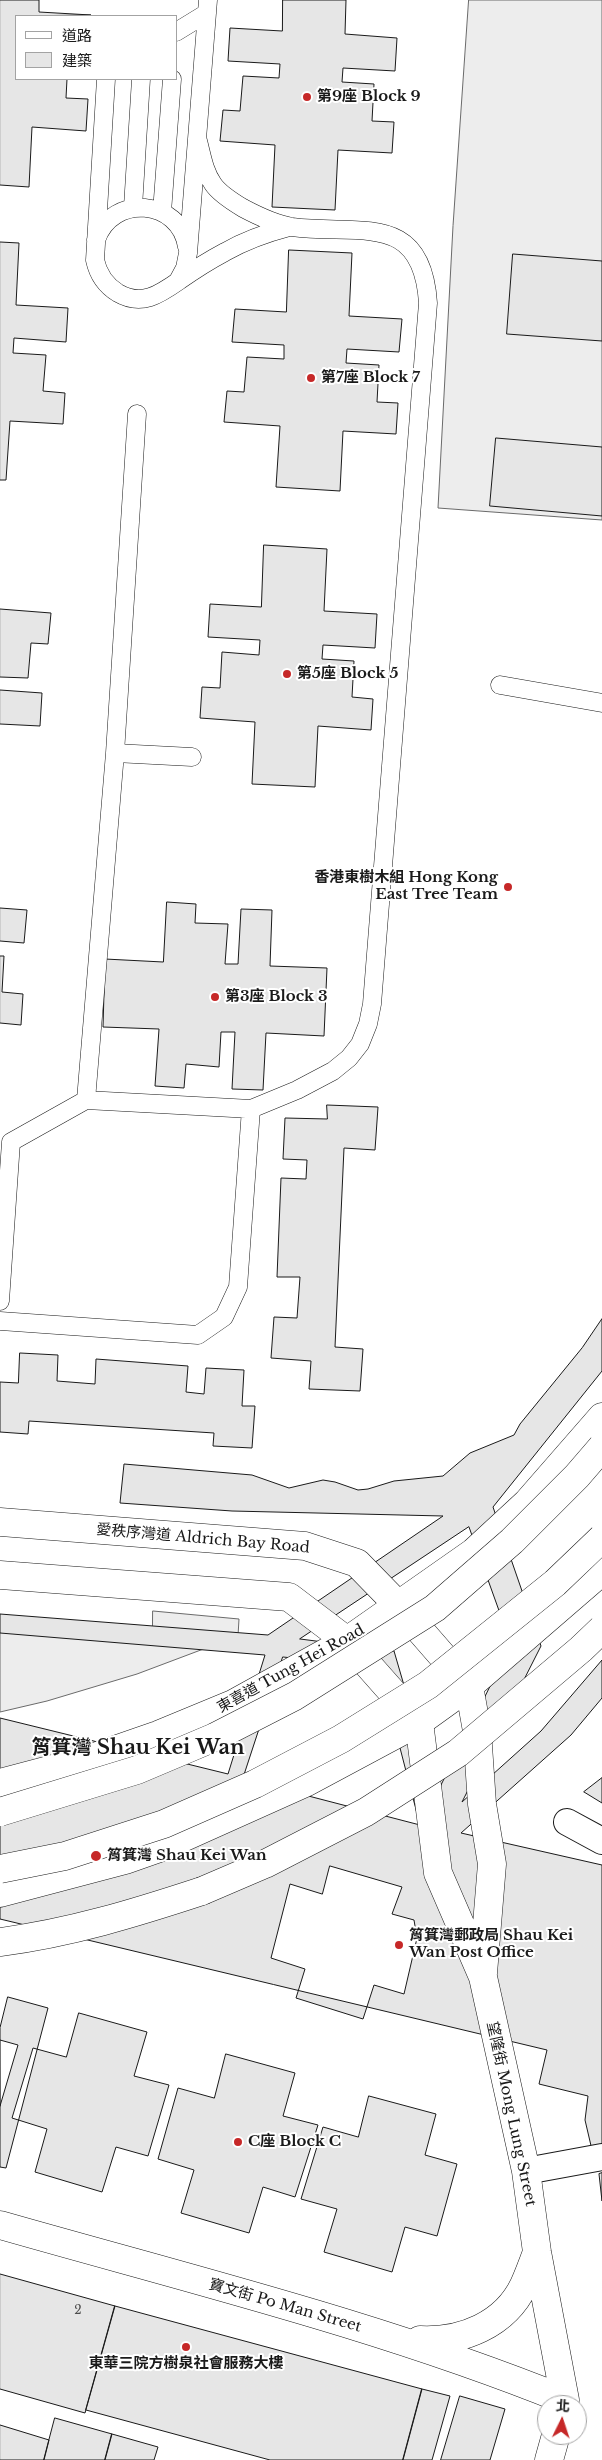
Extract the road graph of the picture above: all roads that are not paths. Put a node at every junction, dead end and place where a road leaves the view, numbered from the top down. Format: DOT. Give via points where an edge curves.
graph roads {
  1 [pos="208,6"];
  2 [pos="178,30"];
  3 [pos="106,80"];
  4 [pos="141,80"];
  5 [pos="172,80"];
  6 [pos="198,141"];
  7 [pos="133,207"];
  8 [pos="162,212"];
  9 [pos="292,227"];
  10 [pos="94,245"];
  11 [pos="188,253"];
  12 [pos="178,281"];
  13 [pos="137,414"];
  14 [pos="500,685"];
  15 [pos="602,703"];
  16 [pos="115,753"];
  17 [pos="192,757"];
  18 [pos="86,1100"];
  19 [pos="250,1109"];
  20 [pos="0,1302"];
  21 [pos="0,1321"];
  22 [pos="602,1417"];
  23 [pos="602,1447"];
  24 [pos="0,1522"];
  25 [pos="602,1538"];
  26 [pos="602,1571"];
  27 [pos="0,1575"];
  28 [pos="398,1605"];
  29 [pos="602,1629"];
  30 [pos="347,1641"];
  31 [pos="469,1686"];
  32 [pos="419,1722"];
  33 [pos="0,1783"];
  34 [pos="0,1812"];
  35 [pos="567,1822"];
  36 [pos="602,1840"];
  37 [pos="0,1869"];
  38 [pos="0,1893"];
  39 [pos="0,1942"];
  40 [pos="483,1977"];
  41 [pos="602,2157"];
  42 [pos="526,2171"];
  43 [pos="0,2224"];
  44 [pos="537,2252"];
  45 [pos="399,2339"];
  46 [pos="548,2395"];
  47 [pos="563,2395"];
  48 [pos="553,2445"];
  49 [pos="549,2460"];
  1 -- 2 [label="lane"];
  1 -- 6 [label="lane"];
  3 -- 10 [label="lane"];
  4 -- 7 [label="lane"];
  5 -- 8 [label="lane"];
  6 -- 9 [label="lane" via="205,168 214,185 256,216"];
  6 -- 11 [label="lane"];
  7 -- 8 [label="lane" via="148,207"];
  7 -- 10 [label="lane" via="122,210 104,224"];
  8 -- 11 [label="lane" via="182,231"];
  9 -- 12 [label="lane" via="247,240"];
  9 -- 19 [label="lane" via="376,231 394,237 410,247 421,262 427,282 428,304 368,1024 360,1044 334,1071"];
  10 -- 12 [label="lane" via="100,276 123,296 139,300 156,297"];
  11 -- 12 [label="lane"];
  13 -- 16 [label="lane"];
  14 -- 15 [label="lane"];
  16 -- 17 [label="lane"];
  16 -- 18 [label="lane"];
  18 -- 19 [label="lane"];
  18 -- 20 [label="lane" via="11,1142"];
  19 -- 21 [label="lane" via="238,1287 224,1317 198,1335"];
  22 -- 28 [label="main road, 東喜道 Tung Hei Road" via="554,1474 488,1540"];
  23 -- 34 [label="main road, bridge" via="512,1541 434,1608 295,1696 214,1737 138,1770"];
  24 -- 28 [label="main road, 愛秩序灣道 Aldrich Bay Road" via="305,1546 357,1563"];
  25 -- 37 [label="main road, bridge" via="555,1583 428,1685 342,1739 255,1784 164,1824 64,1856"];
  26 -- 31 [label="main road"];
  27 -- 30 [label="main road" via="289,1598"];
  28 -- 30 [label="main road, 東喜道 Tung Hei Road"];
  28 -- 31 [label="main road, 愛秩序灣道 Aldrich Bay Road"];
  29 -- 39 [label="main road, bridge" via="458,1753 366,1812 265,1864 202,1891 78,1929"];
  30 -- 32 [label="main road"];
  30 -- 33 [label="main road, 東喜道 Tung Hei Road" via="233,1704 158,1735 83,1761"];
  31 -- 32 [label="main road"];
  31 -- 40 [label="main road, 望隆街 Mong Lung Street" via="492,1864"];
  32 -- 38 [label="main road" via="307,1782 162,1847 75,1875"];
  32 -- 40 [label="main road, 望隆街 Mong Lung Street" via="438,1873"];
  35 -- 36 [label="street"];
  40 -- 42 [label="main road, 望隆街 Mong Lung Street"];
  41 -- 42 [label="street"];
  42 -- 44 [label="main road, 望隆街 Mong Lung Street"];
  43 -- 45 [label="main road, 寶文街 Po Man Street"];
  44 -- 45 [label="main road, 望隆街 Mong Lung Street" via="524,2286 508,2310 485,2327 459,2338"];
  44 -- 47 [label="main road, 望隆街 Mong Lung Street"];
  45 -- 46 [label="main road, 寶文街 Po Man Street" via="490,2369"];
  48 -- 49 [label="main road"];
}
